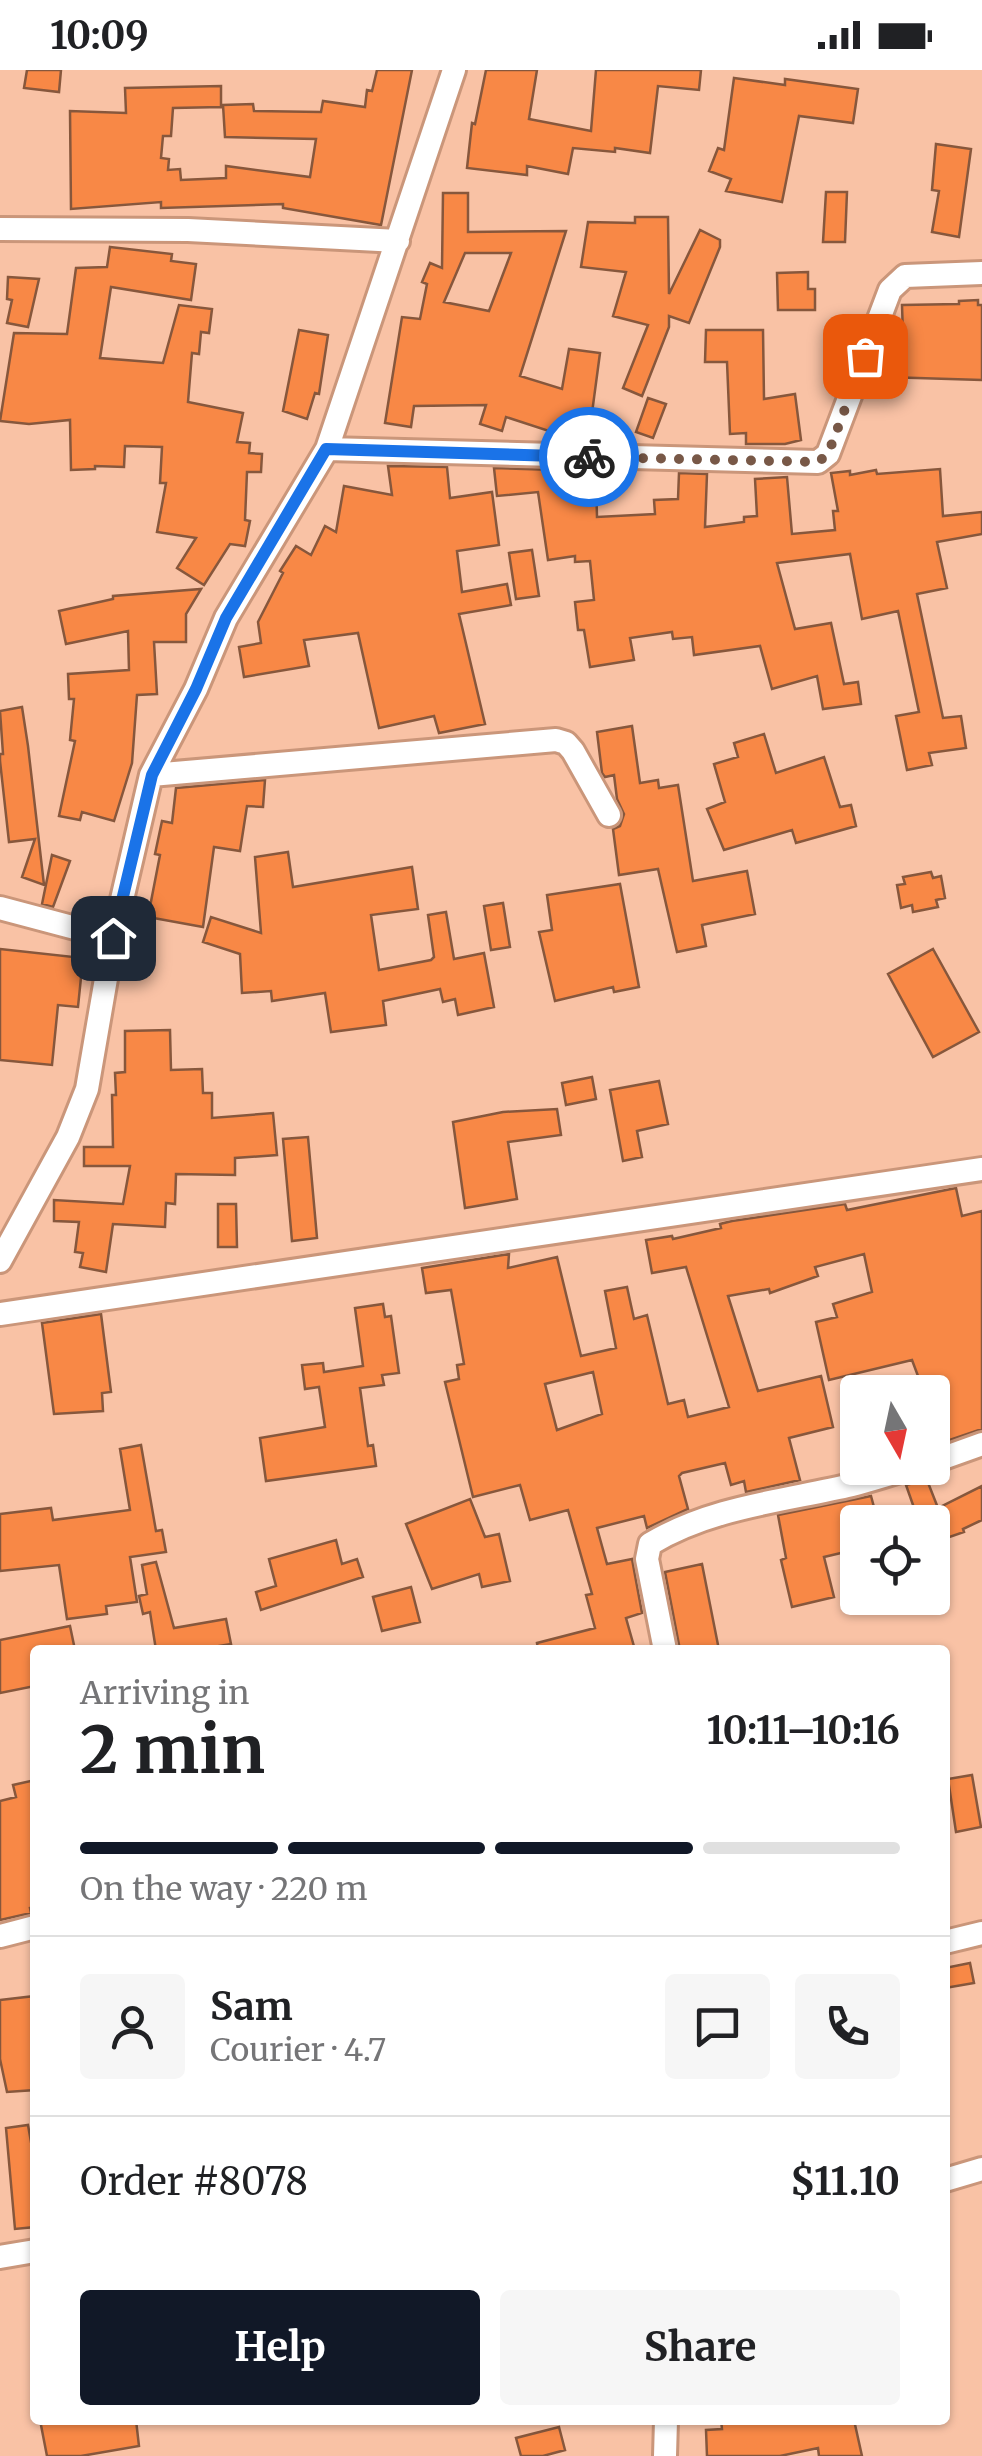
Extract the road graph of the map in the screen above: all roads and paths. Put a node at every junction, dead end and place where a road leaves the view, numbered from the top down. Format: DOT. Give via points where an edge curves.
graph roads {
  1 [pos="454,70"];
  2 [pos="0,229"];
  3 [pos="398,241"];
  4 [pos="982,273"];
  5 [pos="326,449"];
  6 [pos="152,775"];
  7 [pos="609,815"];
  8 [pos="0,908"];
  9 [pos="113,938"];
  10 [pos="982,1169"];
  11 [pos="0,1261"];
  12 [pos="0,1314"];
  13 [pos="982,1444"];
  14 [pos="950,1456"];
  15 [pos="848,1485"];
  16 [pos="663,1645"];
  17 [pos="30,1928"];
  18 [pos="982,1933"];
  19 [pos="0,1936"];
  20 [pos="950,1941"];
  21 [pos="982,2169"];
  22 [pos="950,2179"];
  23 [pos="30,2251"];
  24 [pos="0,2256"];
  25 [pos="666,2425"];
  26 [pos="665,2456"];
  1 -- 3 [label="street"];
  2 -- 3 [label="street"];
  3 -- 5 [label="street"];
  4 -- 5 [label="street" via="904,276 890,290 828,454 818,462"];
  5 -- 6 [label="street" via="226,618"];
  6 -- 7 [label="street" via="556,740 573,750"];
  6 -- 9 [label="street"];
  8 -- 9 [label="street"];
  9 -- 11 [label="street" via="86,1089 68,1137"];
  10 -- 12 [label="street"];
  13 -- 14 [label="street"];
  15 -- 16 [label="street" via="742,1507 650,1544"];
  17 -- 19 [label="street"];
  18 -- 20 [label="street"];
  21 -- 22 [label="street"];
  23 -- 24 [label="street"];
  25 -- 26 [label="street"];
}
